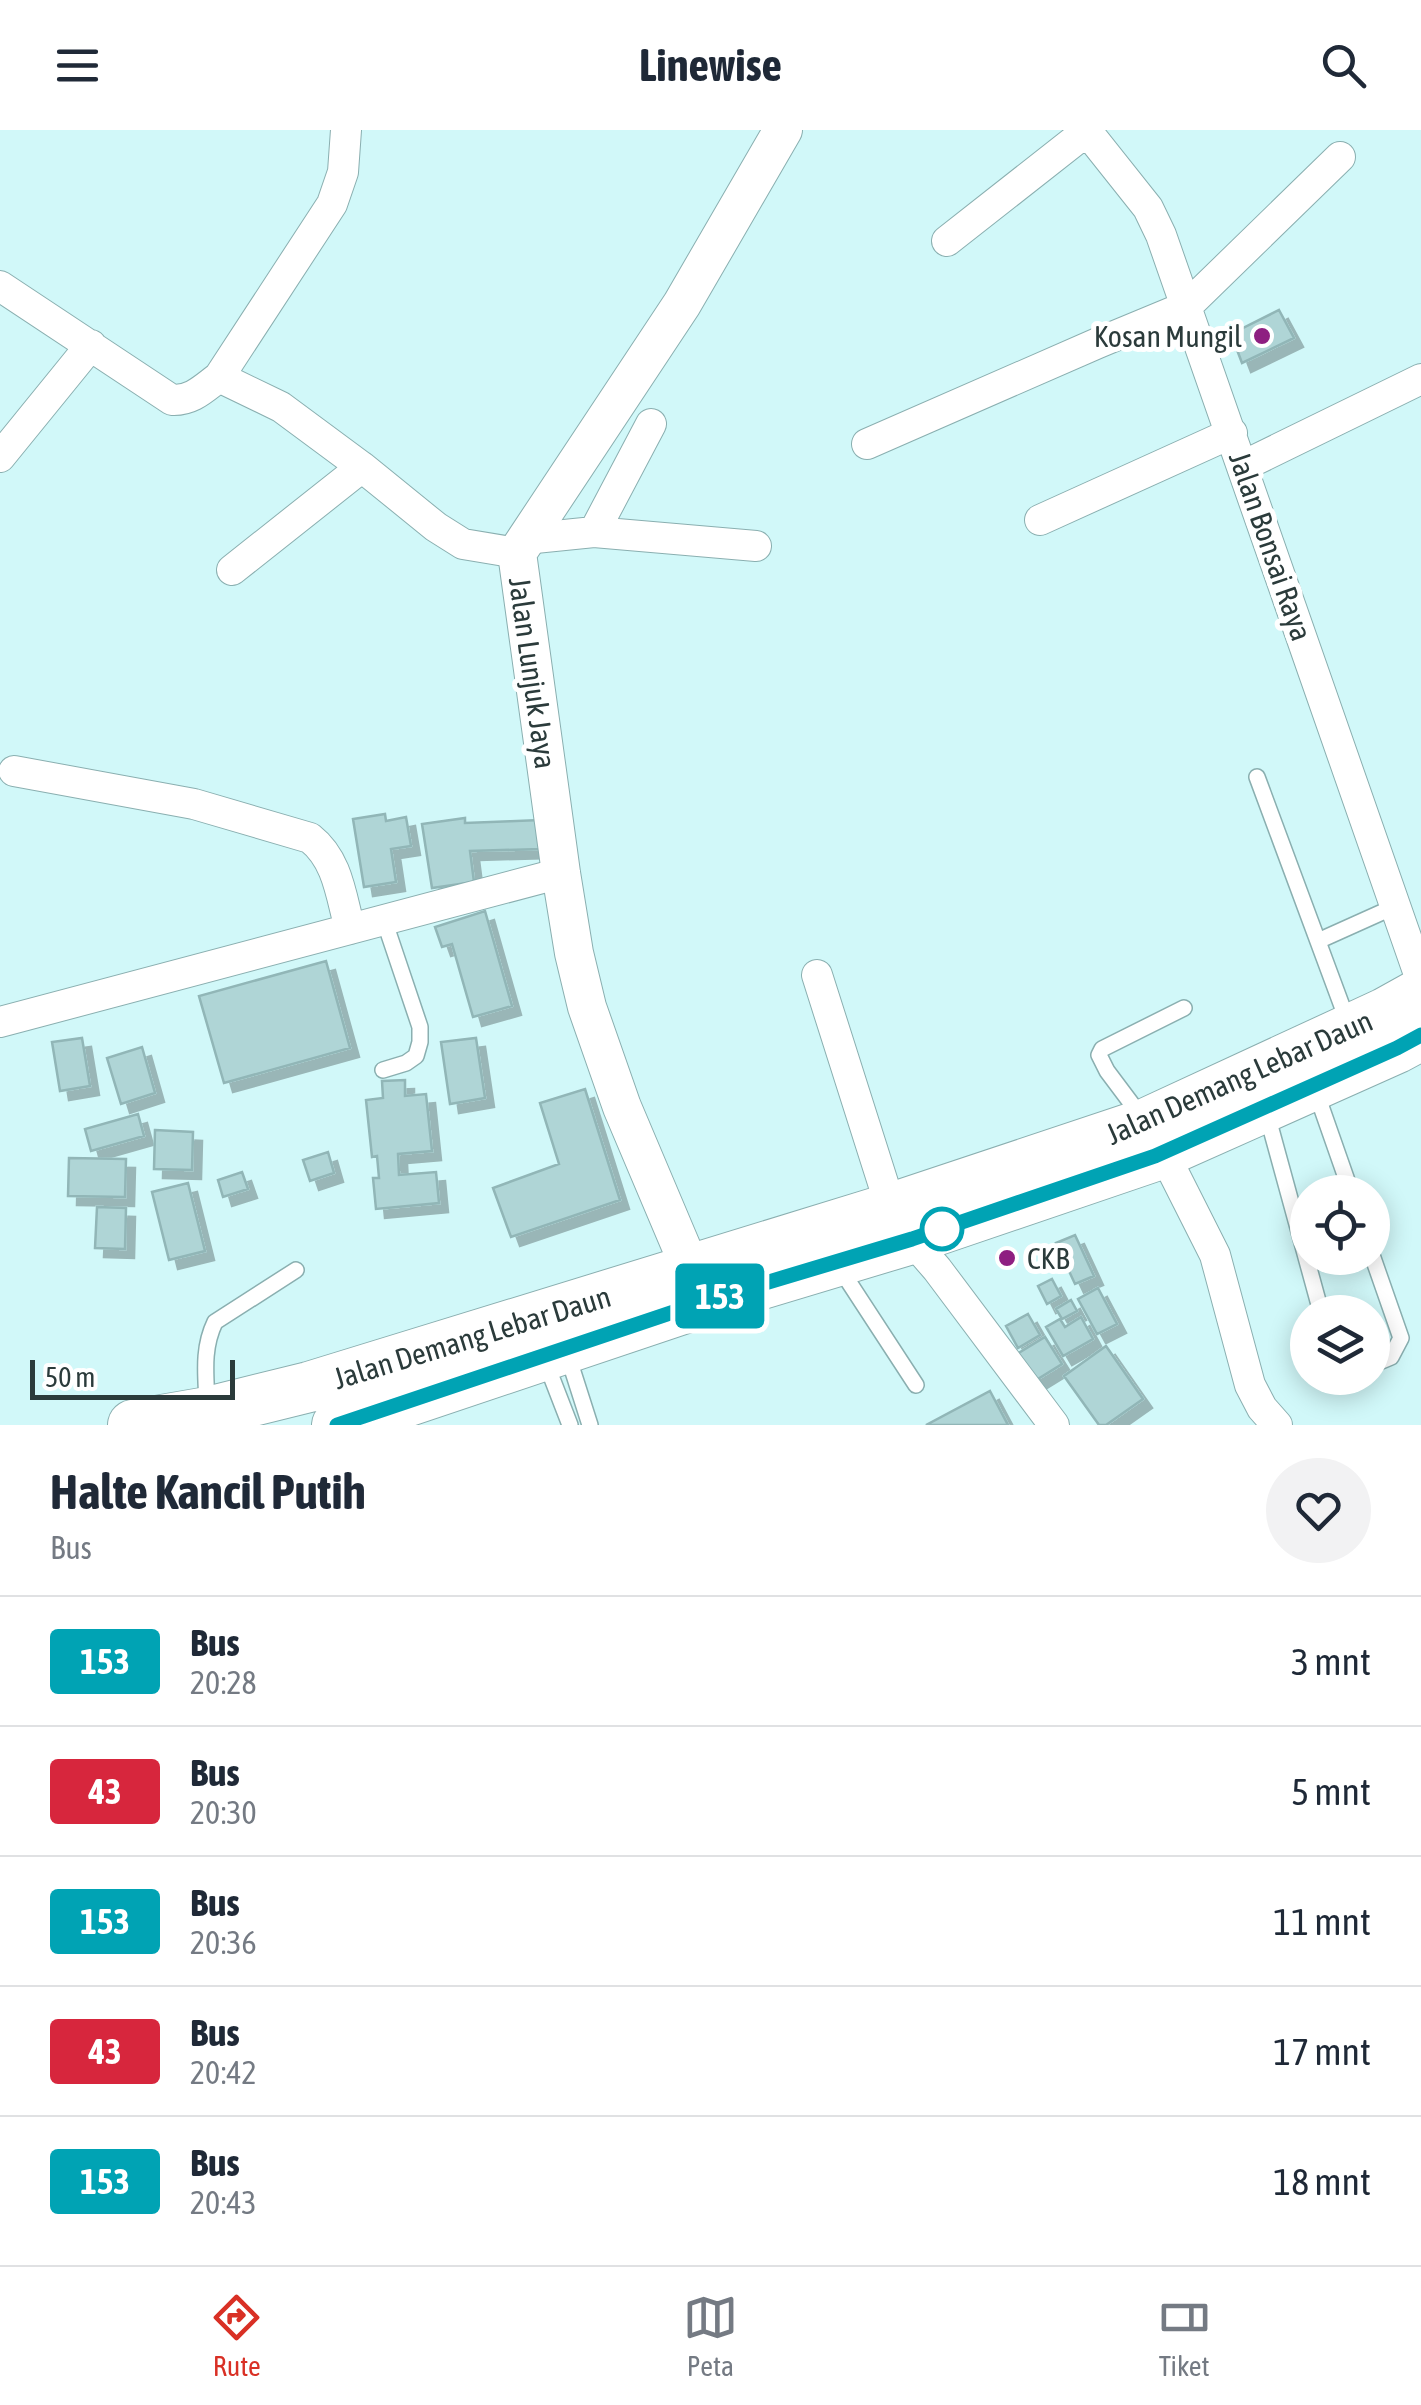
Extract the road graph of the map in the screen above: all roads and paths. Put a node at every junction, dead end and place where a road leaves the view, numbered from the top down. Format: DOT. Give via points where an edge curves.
graph roads {
  1 [pos="346,130"];
  2 [pos="783,130"];
  3 [pos="1087,130"];
  4 [pos="1340,157"];
  5 [pos="947,242"];
  6 [pos="0,286"];
  7 [pos="1188,306"];
  8 [pos="91,345"];
  9 [pos="219,377"];
  10 [pos="1421,379"];
  11 [pos="652,424"];
  12 [pos="1232,433"];
  13 [pos="867,444"];
  14 [pos="0,457"];
  15 [pos="1243,466"];
  16 [pos="362,467"];
  17 [pos="1040,520"];
  18 [pos="594,532"];
  19 [pos="521,546"];
  20 [pos="756,546"];
  21 [pos="232,570"];
  22 [pos="14,771"];
  23 [pos="1257,777"];
  24 [pos="561,873"];
  25 [pos="1387,910"];
  26 [pos="384,920"];
  27 [pos="350,929"];
  28 [pos="1318,941"];
  29 [pos="817,976"];
  30 [pos="1421,980"];
  31 [pos="1421,993"];
  32 [pos="1184,1008"];
  33 [pos="0,1022"];
  34 [pos="1350,1029"];
  35 [pos="1421,1035"];
  36 [pos="383,1070"];
  37 [pos="1314,1086"];
  38 [pos="1265,1107"];
  39 [pos="1155,1138"];
  40 [pos="1345,1175"];
  41 [pos="901,1224"];
  42 [pos="836,1262"];
  43 [pos="296,1270"];
  44 [pos="691,1270"];
  45 [pos="1315,1295"];
  46 [pos="1390,1307"];
  47 [pos="549,1334"];
  48 [pos="1390,1358"];
  49 [pos="916,1385"];
  50 [pos="208,1412"];
  51 [pos="389,1417"];
  52 [pos="134,1425"];
  53 [pos="337,1425"];
  54 [pos="570,1425"];
  55 [pos="590,1425"];
  56 [pos="1054,1425"];
  57 [pos="1277,1425"];
  1 -- 9 [label="street" via="332,204"];
  2 -- 19 [label="street, Jalan Lunjuk Jaya" via="682,304"];
  3 -- 5 [label="street"];
  3 -- 7 [label="street, Jalan Bonsai Raya" via="1148,208"];
  4 -- 7 [label="street"];
  6 -- 8 [label="street"];
  7 -- 12 [label="street, Jalan Bonsai Raya"];
  7 -- 13 [label="street"];
  8 -- 9 [label="street" via="172,400 185,401"];
  8 -- 14 [label="street"];
  9 -- 16 [label="street" via="281,407"];
  10 -- 15 [label="street"];
  11 -- 18 [label="street"];
  12 -- 15 [label="street, Jalan Bonsai Raya"];
  12 -- 17 [label="street"];
  15 -- 30 [label="street, Jalan Bonsai Raya"];
  16 -- 19 [label="street" via="463,544"];
  16 -- 21 [label="street"];
  18 -- 19 [label="street"];
  18 -- 20 [label="street"];
  19 -- 24 [label="street, Jalan Lunjuk Jaya"];
  22 -- 27 [label="street" via="194,804 310,838 333,864"];
  23 -- 28 [label="lane"];
  24 -- 26 [label="street"];
  24 -- 44 [label="street, Jalan Lunjuk Jaya" via="587,1008"];
  25 -- 28 [label="lane"];
  26 -- 27 [label="street"];
  26 -- 36 [label="lane" via="420,1042 416,1056"];
  27 -- 33 [label="street"];
  28 -- 34 [label="lane"];
  29 -- 41 [label="street"];
  31 -- 34 [label="highway, Jalan Demang Lebar Daun"];
  32 -- 39 [label="lane" via="1099,1055"];
  34 -- 39 [label="highway, Jalan Demang Lebar Daun"];
  35 -- 37 [label="highway, Jalan Demang Lebar Daun"];
  37 -- 38 [label="highway, Jalan Demang Lebar Daun"];
  37 -- 40 [label="lane"];
  38 -- 39 [label="highway, Jalan Demang Lebar Daun"];
  38 -- 45 [label="lane"];
  39 -- 41 [label="highway, Jalan Demang Lebar Daun"];
  39 -- 57 [label="street" via="1215,1254 1250,1385"];
  41 -- 42 [label="highway, Jalan Demang Lebar Daun"];
  41 -- 44 [label="highway, Jalan Demang Lebar Daun"];
  41 -- 56 [label="street"];
  42 -- 47 [label="highway, Jalan Demang Lebar Daun" via="712,1299"];
  42 -- 49 [label="lane"];
  43 -- 50 [label="lane" via="215,1322 205,1359"];
  44 -- 47 [label="highway, Jalan Demang Lebar Daun"];
  46 -- 48 [label="lane" via="1401,1338"];
  47 -- 50 [label="highway, Jalan Demang Lebar Daun"];
  47 -- 51 [label="highway, Jalan Demang Lebar Daun"];
  47 -- 54 [label="lane"];
  47 -- 55 [label="lane"];
  50 -- 52 [label="highway, Jalan Demang Lebar Daun"];
  51 -- 53 [label="highway, Jalan Demang Lebar Daun"];
}
